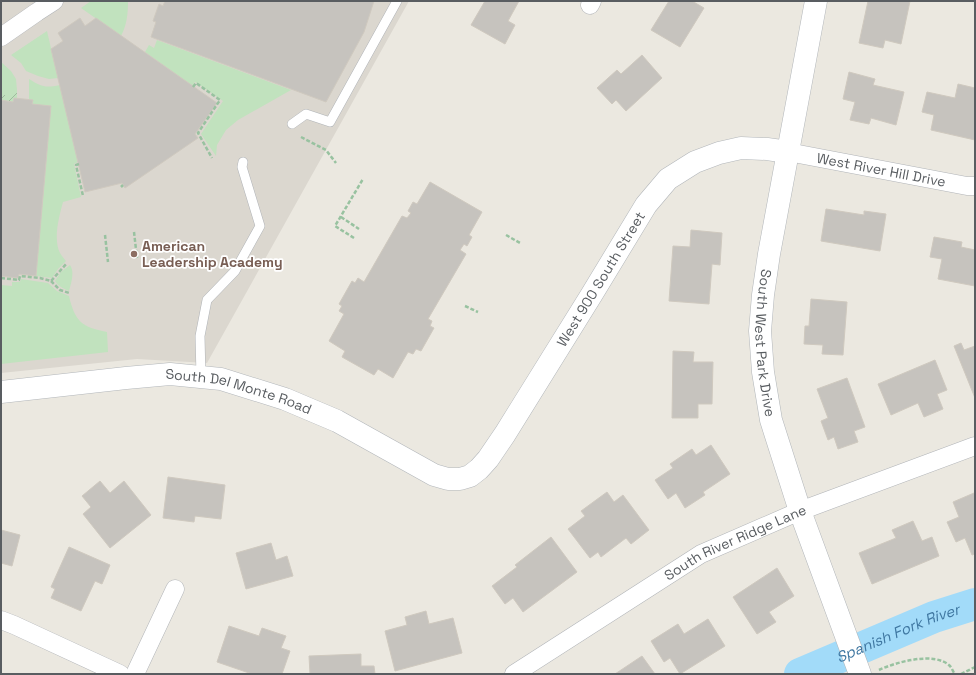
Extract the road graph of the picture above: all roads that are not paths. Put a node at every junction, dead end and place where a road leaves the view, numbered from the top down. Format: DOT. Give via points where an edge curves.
graph roads {
  1 [pos="54,1"];
  2 [pos="397,1"];
  3 [pos="816,1"];
  4 [pos="1,37"];
  5 [pos="292,124"];
  6 [pos="788,152"];
  7 [pos="243,162"];
  8 [pos="975,186"];
  9 [pos="201,377"];
  10 [pos="1,392"];
  11 [pos="975,446"];
  12 [pos="460,479"];
  13 [pos="800,511"];
  14 [pos="175,589"];
  15 [pos="1,620"];
  16 [pos="869,672"];
  17 [pos="120,674"];
  18 [pos="135,674"];
  19 [pos="514,674"];
  1 -- 4 [label="street"];
  2 -- 5 [label="lane" via="330,122 306,114"];
  3 -- 6 [label="street, South West Park Drive"];
  6 -- 8 [label="street, West River Hill Drive"];
  6 -- 12 [label="street, West 900 South Street" via="741,148 695,162 668,179 646,205 488,459 470,476"];
  6 -- 13 [label="street, South West Park Drive" via="769,254 760,331 763,372 771,420"];
  7 -- 9 [label="lane" via="242,167 260,226 235,271 207,300 200,336"];
  9 -- 10 [label="street, South Del Monte Road" via="170,374"];
  9 -- 12 [label="street, South Del Monte Road" via="221,379 285,399 337,421 434,475"];
  11 -- 13 [label="street, South River Ridge Lane"];
  13 -- 16 [label="street, South West Park Drive" via="835,606"];
  13 -- 19 [label="street, South River Ridge Lane" via="701,554"];
  14 -- 18 [label="street"];
  15 -- 17 [label="street"];
}
